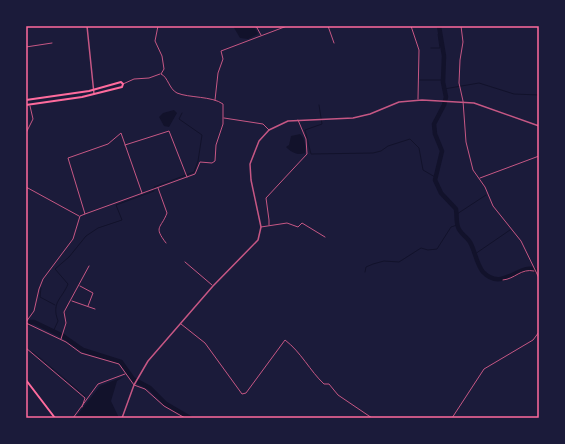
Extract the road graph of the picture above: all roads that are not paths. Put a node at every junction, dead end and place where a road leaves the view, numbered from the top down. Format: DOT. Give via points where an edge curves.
graph roads {
  1 [pos="87,26"];
  2 [pos="158,26"];
  3 [pos="256,26"];
  4 [pos="287,26"];
  5 [pos="328,26"];
  6 [pos="411,26"];
  7 [pos="461,26"];
  8 [pos="261,36"];
  9 [pos="52,43"];
  10 [pos="334,43"];
  11 [pos="26,47"];
  12 [pos="161,74"];
  13 [pos="123,84"];
  14 [pos="94,90"];
  15 [pos="94,94"];
  16 [pos="26,100"];
  17 [pos="215,100"];
  18 [pos="418,100"];
  19 [pos="463,102"];
  20 [pos="30,104"];
  21 [pos="26,105"];
  22 [pos="223,118"];
  23 [pos="298,120"];
  24 [pos="539,126"];
  25 [pos="269,130"];
  26 [pos="26,134"];
  27 [pos="125,145"];
  28 [pos="539,156"];
  29 [pos="187,177"];
  30 [pos="479,178"];
  31 [pos="26,187"];
  32 [pos="158,188"];
  33 [pos="143,193"];
  34 [pos="85,214"];
  35 [pos="80,216"];
  36 [pos="269,226"];
  37 [pos="261,227"];
  38 [pos="324,237"];
  39 [pos="166,243"];
  40 [pos="184,262"];
  41 [pos="89,266"];
  42 [pos="535,271"];
  43 [pos="539,278"];
  44 [pos="504,280"];
  45 [pos="80,285"];
  46 [pos="212,286"];
  47 [pos="72,300"];
  48 [pos="88,306"];
  49 [pos="95,309"];
  50 [pos="26,323"];
  51 [pos="180,324"];
  52 [pos="539,332"];
  53 [pos="61,339"];
  54 [pos="26,348"];
  55 [pos="126,373"];
  56 [pos="26,380"];
  57 [pos="135,384"];
  58 [pos="82,407"];
  59 [pos="55,418"];
  60 [pos="73,418"];
  61 [pos="122,418"];
  62 [pos="185,418"];
  63 [pos="372,418"];
  64 [pos="452,418"];
  1 -- 14 [label="street"];
  2 -- 12 [label="street" via="155,41 162,56 164,69"];
  3 -- 8 [label="street"];
  4 -- 8 [label="street"];
  5 -- 10 [label="street"];
  6 -- 18 [label="street" via="418,46"];
  7 -- 19 [label="street" via="463,42 459,84"];
  8 -- 17 [label="street" via="220,52 223,59 218,73"];
  9 -- 11 [label="street"];
  12 -- 13 [label="street" via="134,79"];
  12 -- 17 [label="street" via="177,92"];
  13 -- 14 [label="main road" via="122,82"];
  13 -- 15 [label="main road" via="122,87"];
  14 -- 15 [label="street"];
  14 -- 16 [label="main road"];
  15 -- 20 [label="main road"];
  17 -- 22 [label="street" via="223,104"];
  18 -- 19 [label="street"];
  18 -- 23 [label="street" via="400,102 354,118"];
  19 -- 24 [label="street" via="480,105"];
  19 -- 30 [label="street" via="466,142 473,170"];
  20 -- 21 [label="main road"];
  20 -- 26 [label="street" via="33,119"];
  22 -- 25 [label="street" via="265,125"];
  22 -- 29 [label="street" via="214,162 202,161 195,174"];
  23 -- 25 [label="street" via="284,122"];
  23 -- 36 [label="street" via="306,139 307,154 266,198"];
  25 -- 37 [label="street" via="259,141 250,164"];
  27 -- 29 [label="street" via="169,131"];
  27 -- 33 [label="street"];
  27 -- 34 [label="street" via="121,133 108,144 68,158"];
  28 -- 30 [label="street"];
  29 -- 32 [label="street"];
  30 -- 42 [label="street" via="493,206 521,241"];
  31 -- 35 [label="street"];
  32 -- 33 [label="street"];
  32 -- 39 [label="street" via="167,213 158,232"];
  33 -- 34 [label="street"];
  34 -- 35 [label="street"];
  35 -- 50 [label="street" via="73,239 43,279 34,311"];
  36 -- 37 [label="street"];
  36 -- 38 [label="street" via="287,223 298,227 302,223"];
  37 -- 46 [label="street" via="256,243"];
  40 -- 46 [label="street"];
  41 -- 45 [label="street"];
  42 -- 43 [label="street"];
  42 -- 44 [label="street" via="522,272"];
  45 -- 47 [label="street"];
  45 -- 48 [label="street" via="93,293"];
  46 -- 51 [label="street"];
  47 -- 48 [label="street"];
  47 -- 53 [label="street" via="64,312 66,323"];
  48 -- 49 [label="street"];
  50 -- 53 [label="street"];
  51 -- 57 [label="street" via="148,361"];
  51 -- 63 [label="street" via="208,346 242,394 246,393 285,340 324,384 329,384 338,395"];
  52 -- 64 [label="street" via="533,340 484,369"];
  53 -- 55 [label="street" via="81,354 119,364"];
  54 -- 58 [label="street" via="85,398"];
  55 -- 57 [label="street"];
  55 -- 58 [label="street" via="98,384"];
  56 -- 59 [label="main road"];
  57 -- 61 [label="street"];
  57 -- 62 [label="street"];
  58 -- 60 [label="street"];
}
